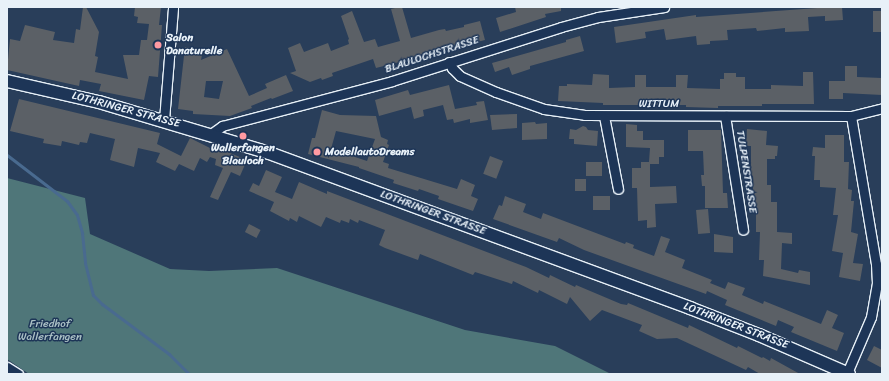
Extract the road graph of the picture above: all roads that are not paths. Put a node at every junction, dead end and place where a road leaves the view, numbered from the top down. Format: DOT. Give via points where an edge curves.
graph roads {
  1 [pos="173,7"];
  2 [pos="664,7"];
  3 [pos="449,62"];
  4 [pos="7,80"];
  5 [pos="882,108"];
  6 [pos="604,116"];
  7 [pos="725,116"];
  8 [pos="851,116"];
  9 [pos="164,120"];
  10 [pos="211,134"];
  11 [pos="618,189"];
  12 [pos="742,230"];
  13 [pos="7,367"];
  14 [pos="848,373"];
  15 [pos="18,374"];
  1 -- 9 [label="street"];
  2 -- 3 [label="street, BLAULOCHSTRASSE" via="591,19"];
  3 -- 6 [label="street, WITTUM" via="460,76 522,102 564,113"];
  3 -- 10 [label="street, BLAULOCHSTRASSE" via="331,98 222,126"];
  4 -- 9 [label="street, LOTHRINGER STRASSE"];
  5 -- 8 [label="street, WITTUM"];
  6 -- 7 [label="street, WITTUM"];
  6 -- 11 [label="street"];
  7 -- 8 [label="street, WITTUM"];
  7 -- 12 [label="street, TULPENSTRASSE"];
  8 -- 14 [label="street" via="876,264 876,283 871,317"];
  9 -- 10 [label="street, LOTHRINGER STRASSE"];
  10 -- 14 [label="street, LOTHRINGER STRASSE" via="362,186 690,308"];
  13 -- 15 [label="street"];
}
